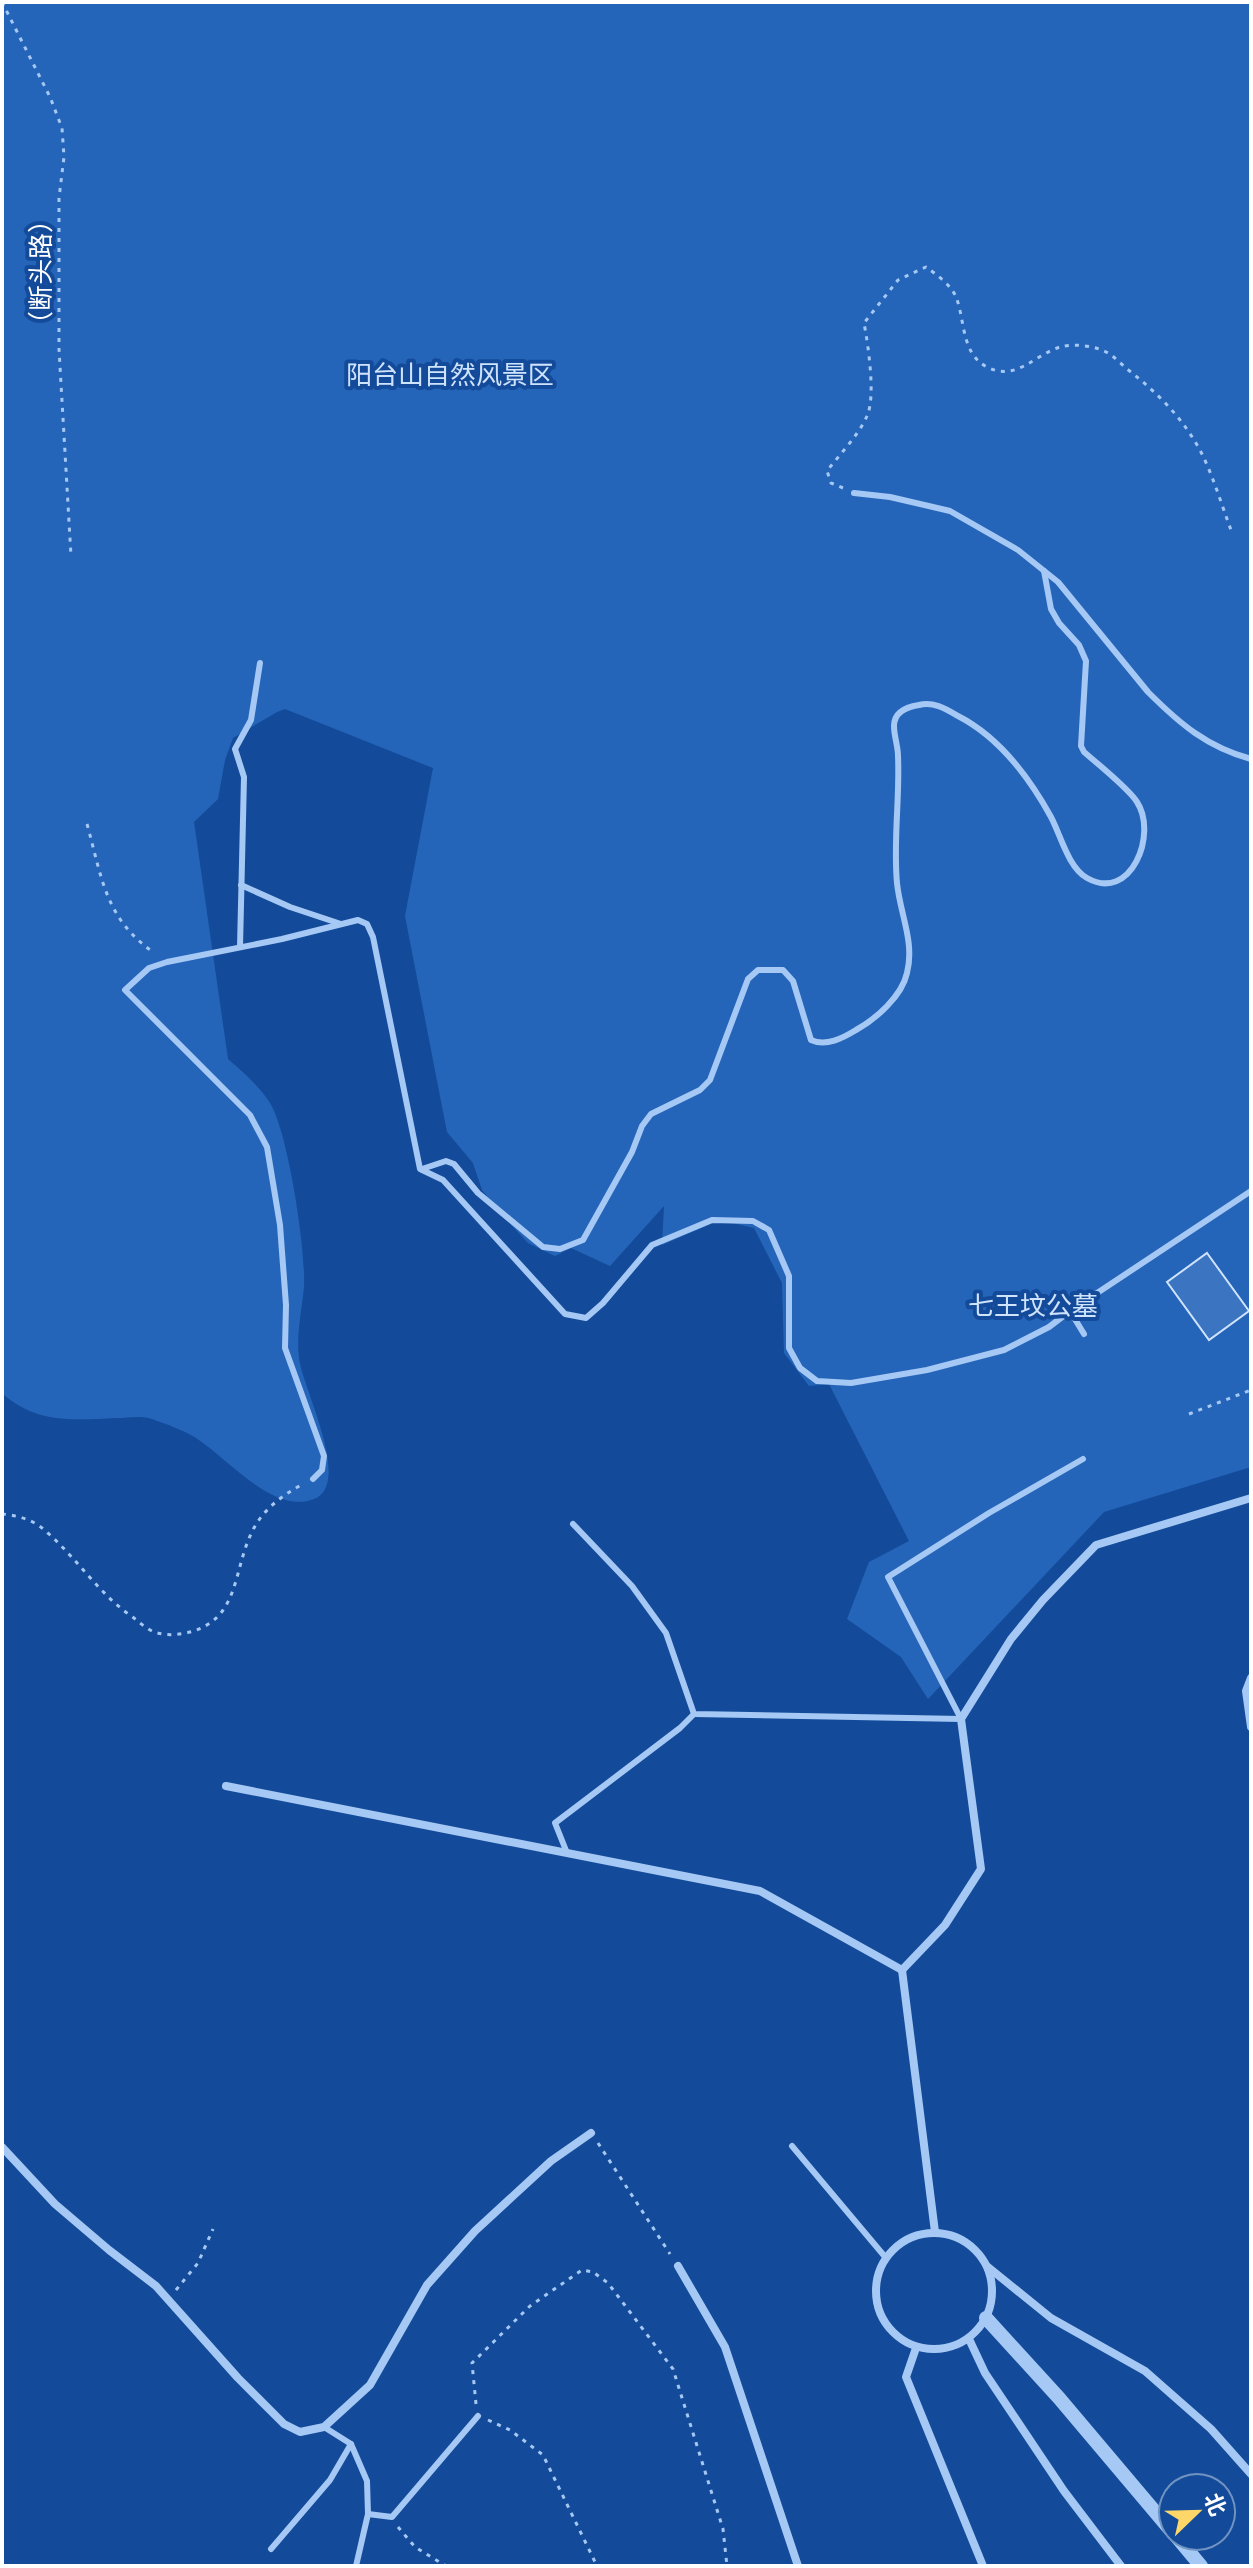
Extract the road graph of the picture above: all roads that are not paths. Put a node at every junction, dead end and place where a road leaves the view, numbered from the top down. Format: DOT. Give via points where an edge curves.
graph roads {
  1 [pos="854,493"];
  2 [pos="1044,571"];
  3 [pos="260,663"];
  4 [pos="1251,759"];
  5 [pos="241,885"];
  6 [pos="341,924"];
  7 [pos="240,947"];
  8 [pos="420,1169"];
  9 [pos="1251,1191"];
  10 [pos="1070,1311"];
  11 [pos="1084,1334"];
  12 [pos="1083,1459"];
  13 [pos="313,1479"];
  14 [pos="1251,1498"];
  15 [pos="573,1524"];
  16 [pos="1251,1678"];
  17 [pos="694,1714"];
  18 [pos="961,1719"];
  19 [pos="1251,1727"];
  20 [pos="226,1786"];
  21 [pos="567,1853"];
  22 [pos="902,1970"];
  23 [pos="591,2133"];
  24 [pos="792,2146"];
  25 [pos="2,2147"];
  26 [pos="935,2232"];
  27 [pos="886,2258"];
  28 [pos="678,2266"];
  29 [pos="987,2266"];
  30 [pos="986,2318"];
  31 [pos="969,2339"];
  32 [pos="916,2348"];
  33 [pos="478,2416"];
  34 [pos="324,2427"];
  35 [pos="351,2444"];
  36 [pos="1251,2474"];
  37 [pos="368,2514"];
  38 [pos="1157,2514"];
  39 [pos="271,2549"];
  40 [pos="356,2566"];
  41 [pos="798,2566"];
  42 [pos="983,2566"];
  43 [pos="1121,2566"];
  1 -- 2 [label="lane" via="950,511"];
  2 -- 4 [label="lane" via="1165,709 1225,752"];
  2 -- 8 [label="lane" via="1051,609 1086,661 1081,746 1137,801 1144,819 1144,846 1124,877 1102,882 1076,870 1033,785 975,724 925,703 902,710 894,725 897,884 910,949 901,989 869,1023 833,1041 811,1040 793,981 783,970 758,970 748,979 710,1080 651,1114 583,1240 560,1249 543,1247 478,1193 454,1164 446,1161"];
  3 -- 5 [label="lane" via="251,720 235,749 244,777"];
  5 -- 6 [label="lane"];
  5 -- 7 [label="lane"];
  6 -- 7 [label="lane"];
  6 -- 8 [label="lane" via="358,920 367,924 373,937"];
  7 -- 13 [label="lane" via="149,968 125,990 250,1115 267,1147 280,1225 285,1348 324,1456 322,1470"];
  8 -- 10 [label="lane" via="443,1180 565,1314 586,1318 652,1245 712,1220 753,1221 769,1230 789,1276 789,1348 800,1368 817,1381 851,1383 1004,1350"];
  9 -- 10 [label="lane"];
  10 -- 11 [label="lane"];
  12 -- 18 [label="lane" via="888,1577"];
  14 -- 18 [label="street" via="1096,1545 1011,1639"];
  15 -- 17 [label="lane" via="632,1586 666,1633"];
  16 -- 19 [label="street" via="1246,1691"];
  17 -- 18 [label="lane"];
  17 -- 21 [label="lane" via="555,1823"];
  18 -- 22 [label="street" via="981,1869 945,1925"];
  20 -- 21 [label="street"];
  21 -- 22 [label="street" via="760,1891"];
  22 -- 26 [label="street"];
  23 -- 34 [label="street" via="551,2161 475,2231 427,2285 370,2385"];
  24 -- 27 [label="lane"];
  25 -- 34 [label="street" via="55,2204 156,2286 284,2424 300,2432"];
  26 -- 27 [label="street" via="912,2236"];
  26 -- 29 [label="street" via="965,2241"];
  27 -- 32 [label="street" via="875,2283 876,2304 893,2334"];
  28 -- 41 [label="street" via="725,2347"];
  29 -- 30 [label="street" via="993,2291"];
  29 -- 36 [label="street" via="1051,2318 1145,2371 1211,2429"];
  30 -- 31 [label="street"];
  30 -- 38 [label="street"];
  31 -- 32 [label="street" via="942,2350"];
  31 -- 43 [label="street" via="985,2373 1064,2491"];
  32 -- 42 [label="street" via="906,2377"];
  33 -- 37 [label="lane" via="392,2517"];
  34 -- 35 [label="lane"];
  35 -- 37 [label="lane" via="367,2481"];
  35 -- 39 [label="lane" via="330,2480"];
  37 -- 40 [label="lane"];
}
